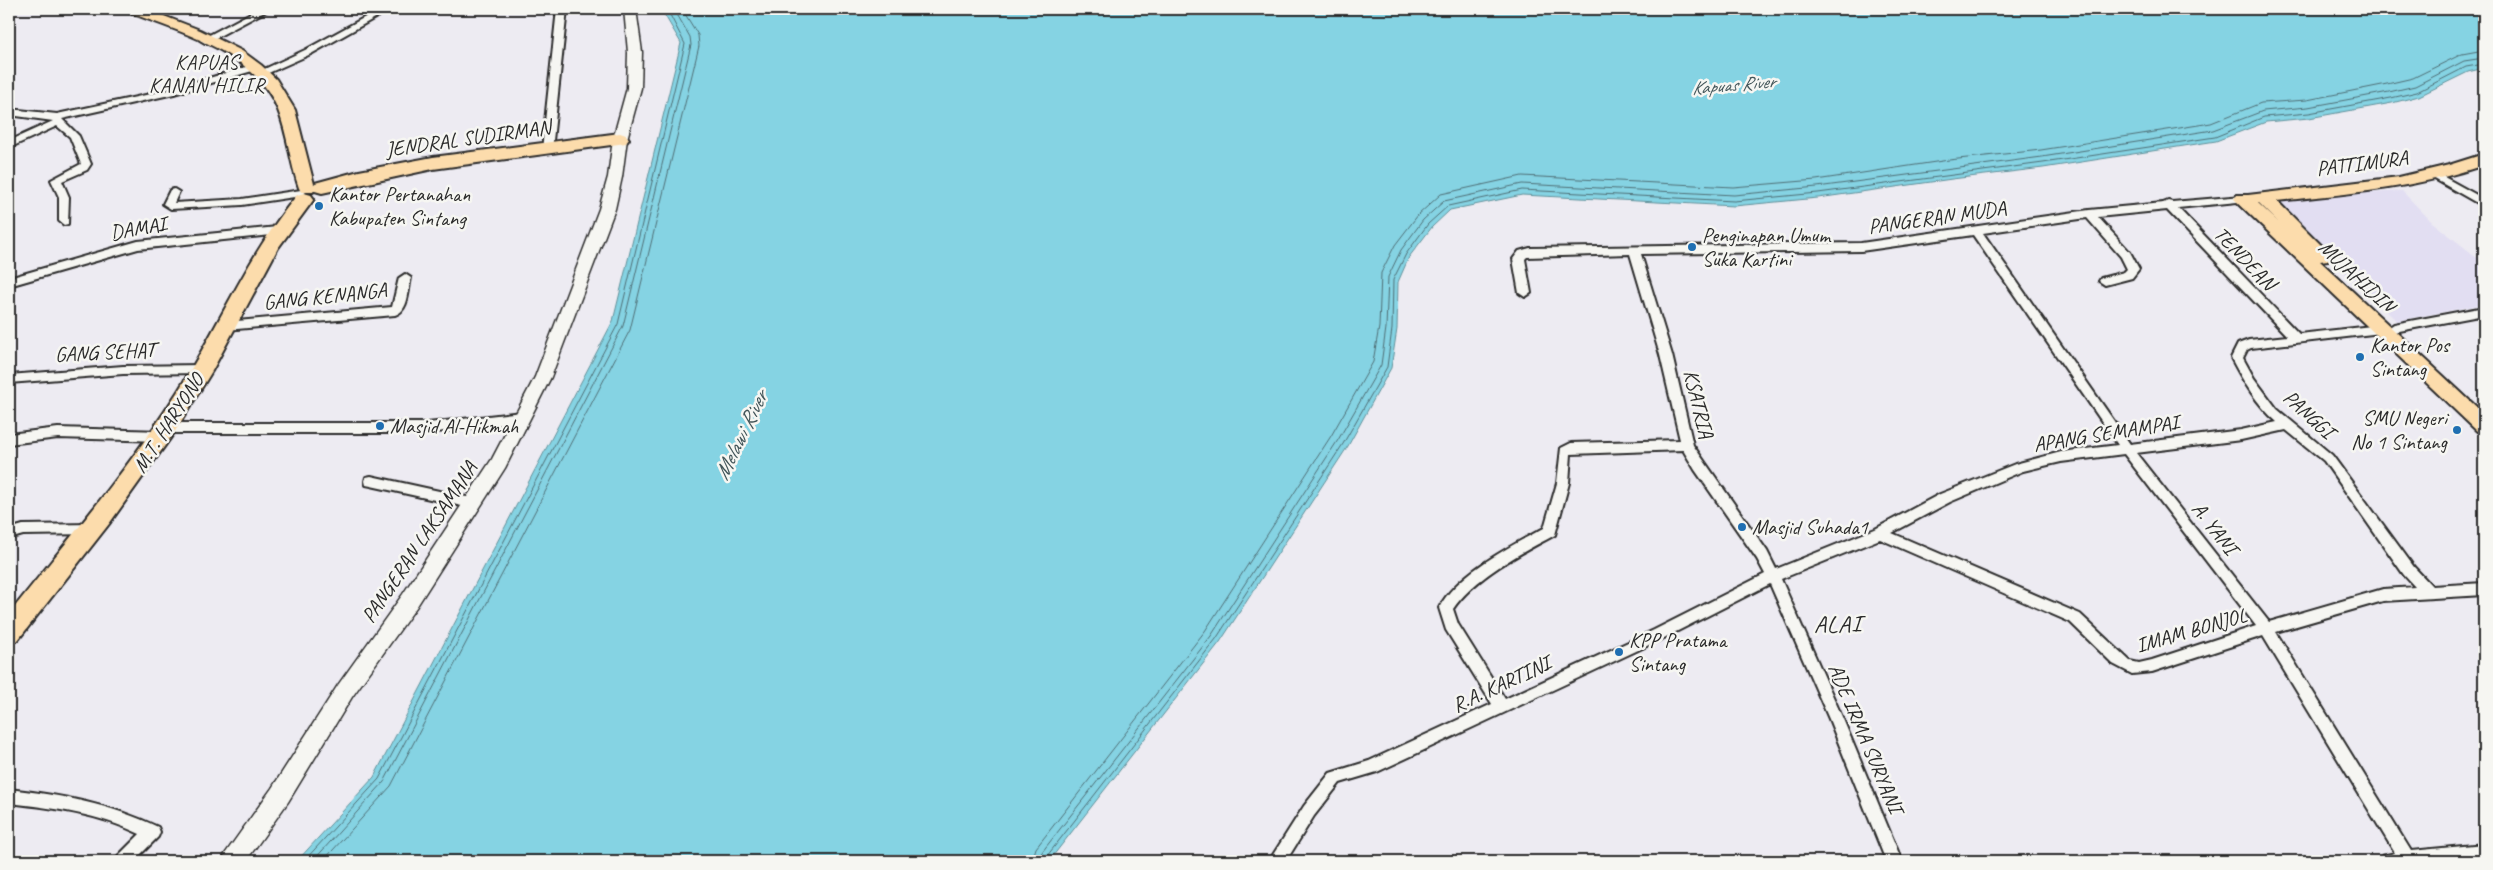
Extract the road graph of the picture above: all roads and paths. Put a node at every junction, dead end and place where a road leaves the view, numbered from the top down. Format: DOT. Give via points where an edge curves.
graph roads {
  1 [pos="133,9"];
  2 [pos="265,9"];
  3 [pos="386,9"];
  4 [pos="562,9"];
  5 [pos="630,9"];
  6 [pos="205,40"];
  7 [pos="260,69"];
  8 [pos="9,112"];
  9 [pos="58,119"];
  10 [pos="620,139"];
  11 [pos="9,145"];
  12 [pos="548,150"];
  13 [pos="2484,159"];
  14 [pos="2435,175"];
  15 [pos="174,192"];
  16 [pos="309,192"];
  17 [pos="2263,197"];
  18 [pos="2243,199"];
  19 [pos="2168,204"];
  20 [pos="2484,204"];
  21 [pos="2089,214"];
  22 [pos="64,220"];
  23 [pos="277,231"];
  24 [pos="1976,231"];
  25 [pos="1635,251"];
  26 [pos="405,278"];
  27 [pos="2105,281"];
  28 [pos="9,282"];
  29 [pos="1525,293"];
  30 [pos="2484,311"];
  31 [pos="226,326"];
  32 [pos="2387,329"];
  33 [pos="2296,338"];
  34 [pos="203,370"];
  35 [pos="9,379"];
  36 [pos="2484,413"];
  37 [pos="522,417"];
  38 [pos="2286,425"];
  39 [pos="2484,426"];
  40 [pos="164,432"];
  41 [pos="9,439"];
  42 [pos="1687,445"];
  43 [pos="2128,448"];
  44 [pos="371,481"];
  45 [pos="471,503"];
  46 [pos="92,529"];
  47 [pos="1880,532"];
  48 [pos="9,534"];
  49 [pos="1773,576"];
  50 [pos="2484,589"];
  51 [pos="2428,593"];
  52 [pos="2266,629"];
  53 [pos="9,632"];
  54 [pos="1502,707"];
  55 [pos="9,796"];
  56 [pos="2484,851"];
  57 [pos="2408,860"];
  58 [pos="124,861"];
  59 [pos="233,861"];
  60 [pos="1277,861"];
  61 [pos="1894,861"];
  62 [pos="2389,861"];
  1 -- 6 [label="main road"];
  2 -- 6 [label="street"];
  3 -- 7 [label="street" via="315,48"];
  4 -- 12 [label="street"];
  5 -- 10 [label="street, PANGERAN LAKSAMANA" via="635,52 634,88"];
  6 -- 7 [label="main road"];
  7 -- 9 [label="street"];
  7 -- 16 [label="main road" via="282,100 292,126 298,167"];
  8 -- 9 [label="street"];
  9 -- 11 [label="street"];
  9 -- 22 [label="street" via="74,136 86,164 55,181 64,197"];
  10 -- 12 [label="highway, JENDRAL SUDIRMAN"];
  10 -- 37 [label="street, PANGERAN LAKSAMANA" via="615,177 606,209 543,377"];
  12 -- 16 [label="highway, JENDRAL SUDIRMAN" via="367,175"];
  13 -- 14 [label="main road, PATTIMURA"];
  14 -- 17 [label="main road, PATTIMURA" via="2382,186"];
  14 -- 20 [label="street"];
  15 -- 16 [label="street" via="168,204 171,206 242,202"];
  16 -- 23 [label="highway, M.T. HARYONO"];
  17 -- 18 [label="main road, PATTIMURA"];
  17 -- 32 [label="main road"];
  18 -- 19 [label="street, PANGERAN MUDA"];
  18 -- 32 [label="main road, MUJAHIDIN"];
  19 -- 21 [label="street, PANGERAN MUDA"];
  19 -- 33 [label="street, TENDEAN"];
  21 -- 24 [label="street, PANGERAN MUDA"];
  21 -- 27 [label="street" via="2126,255 2133,270 2128,275"];
  23 -- 28 [label="street, DAMAI" via="138,244"];
  23 -- 31 [label="highway, M.T. HARYONO"];
  24 -- 25 [label="street, PANGERAN MUDA" via="1861,247"];
  24 -- 43 [label="street, A. YANI"];
  25 -- 29 [label="street, PANGERAN MUDA" via="1541,250 1523,254 1519,265"];
  25 -- 42 [label="street, KSATRIA" via="1666,355"];
  26 -- 31 [label="street, GANG KENANGA" via="402,300 394,312"];
  30 -- 32 [label="street"];
  31 -- 34 [label="highway, M.T. HARYONO"];
  32 -- 33 [label="street"];
  32 -- 36 [label="main road"];
  32 -- 39 [label="main road, MUJAHIDIN"];
  33 -- 38 [label="street, PANGGI" via="2242,347 2237,358 2249,381"];
  34 -- 35 [label="street, GANG SEHAT" via="122,370"];
  34 -- 40 [label="highway, M.T. HARYONO"];
  37 -- 40 [label="street" via="428,428"];
  37 -- 45 [label="street, PANGERAN LAKSAMANA" via="499,463"];
  38 -- 43 [label="street, APANG SEMAMPAI" via="2241,435"];
  38 -- 51 [label="street, PANGGI" via="2328,458"];
  40 -- 41 [label="street" via="58,433"];
  40 -- 46 [label="highway, M.T. HARYONO"];
  42 -- 49 [label="street, KSATRIA"];
  42 -- 54 [label="street" via="1571,448 1565,451 1563,483 1550,531 1502,556 1455,596 1446,608 1451,626"];
  43 -- 47 [label="street, APANG SEMAMPAI" via="2062,457 2020,467 1945,498"];
  43 -- 52 [label="street, A. YANI"];
  44 -- 45 [label="street"];
  45 -- 59 [label="street, PANGERAN LAKSAMANA" via="410,600 345,691"];
  46 -- 48 [label="street" via="23,530"];
  46 -- 53 [label="highway, M.T. HARYONO"];
  47 -- 49 [label="street, APANG SEMAMPAI"];
  47 -- 52 [label="street, IMAM BONJOL" via="2075,618 2121,663 2134,669"];
  49 -- 54 [label="street, R.A. KARTINI" via="1659,634"];
  49 -- 61 [label="street, ADE IRMA SURYANI"];
  50 -- 51 [label="street, IMAM BONJOL"];
  51 -- 52 [label="street, IMAM BONJOL" via="2383,595"];
  52 -- 57 [label="street, A. YANI"];
  54 -- 60 [label="street, R.A. KARTINI" via="1372,767 1335,778"];
  55 -- 58 [label="street" via="123,818 152,832"];
  56 -- 57 [label="street"];
  57 -- 62 [label="street"];
}
